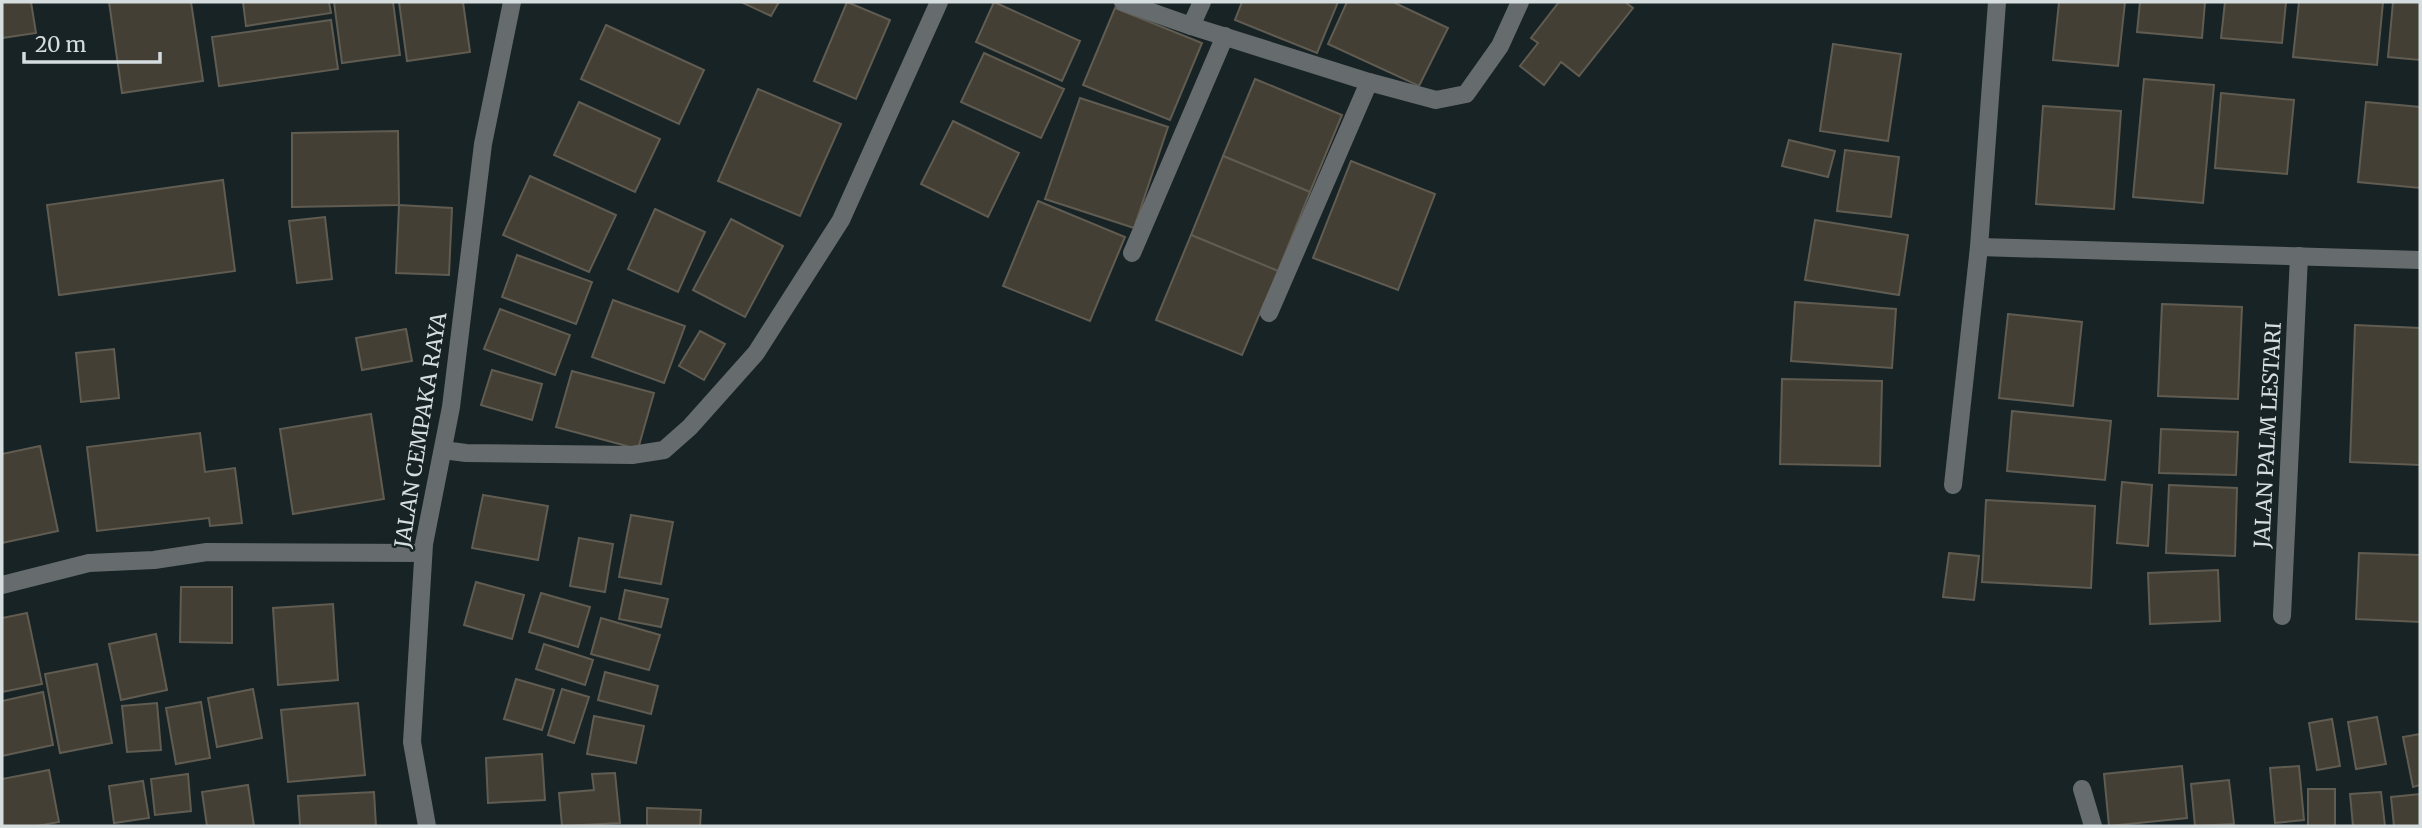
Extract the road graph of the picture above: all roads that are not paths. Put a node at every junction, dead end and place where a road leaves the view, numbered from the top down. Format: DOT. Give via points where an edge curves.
graph roads {
  1 [pos="512,2"];
  2 [pos="939,2"];
  3 [pos="1123,2"];
  4 [pos="1202,2"];
  5 [pos="1520,2"];
  6 [pos="1997,2"];
  7 [pos="1191,26"];
  8 [pos="1225,36"];
  9 [pos="1368,82"];
  10 [pos="1979,247"];
  11 [pos="1132,253"];
  12 [pos="2299,256"];
  13 [pos="2420,260"];
  14 [pos="1269,313"];
  15 [pos="443,450"];
  16 [pos="1953,485"];
  17 [pos="423,553"];
  18 [pos="2,585"];
  19 [pos="2282,617"];
  20 [pos="2082,789"];
  21 [pos="427,826"];
  22 [pos="2093,826"];
  1 -- 15 [label="street, JALAN CEMPAKA RAYA" via="483,144"];
  2 -- 15 [label="street" via="841,220 756,353 690,427 664,450 632,455"];
  3 -- 7 [label="street"];
  4 -- 7 [label="street"];
  5 -- 9 [label="street" via="1500,46 1466,94 1436,100"];
  6 -- 10 [label="street"];
  7 -- 8 [label="street"];
  8 -- 9 [label="street"];
  8 -- 11 [label="street"];
  9 -- 14 [label="street"];
  10 -- 12 [label="street"];
  10 -- 16 [label="street"];
  12 -- 13 [label="street"];
  12 -- 19 [label="street, JALAN PALM LESTARI"];
  15 -- 17 [label="street, JALAN CEMPAKA RAYA"];
  17 -- 18 [label="street" via="207,552 89,563"];
  17 -- 21 [label="street, JALAN CEMPAKA RAYA" via="412,743"];
  20 -- 22 [label="street"];
}
